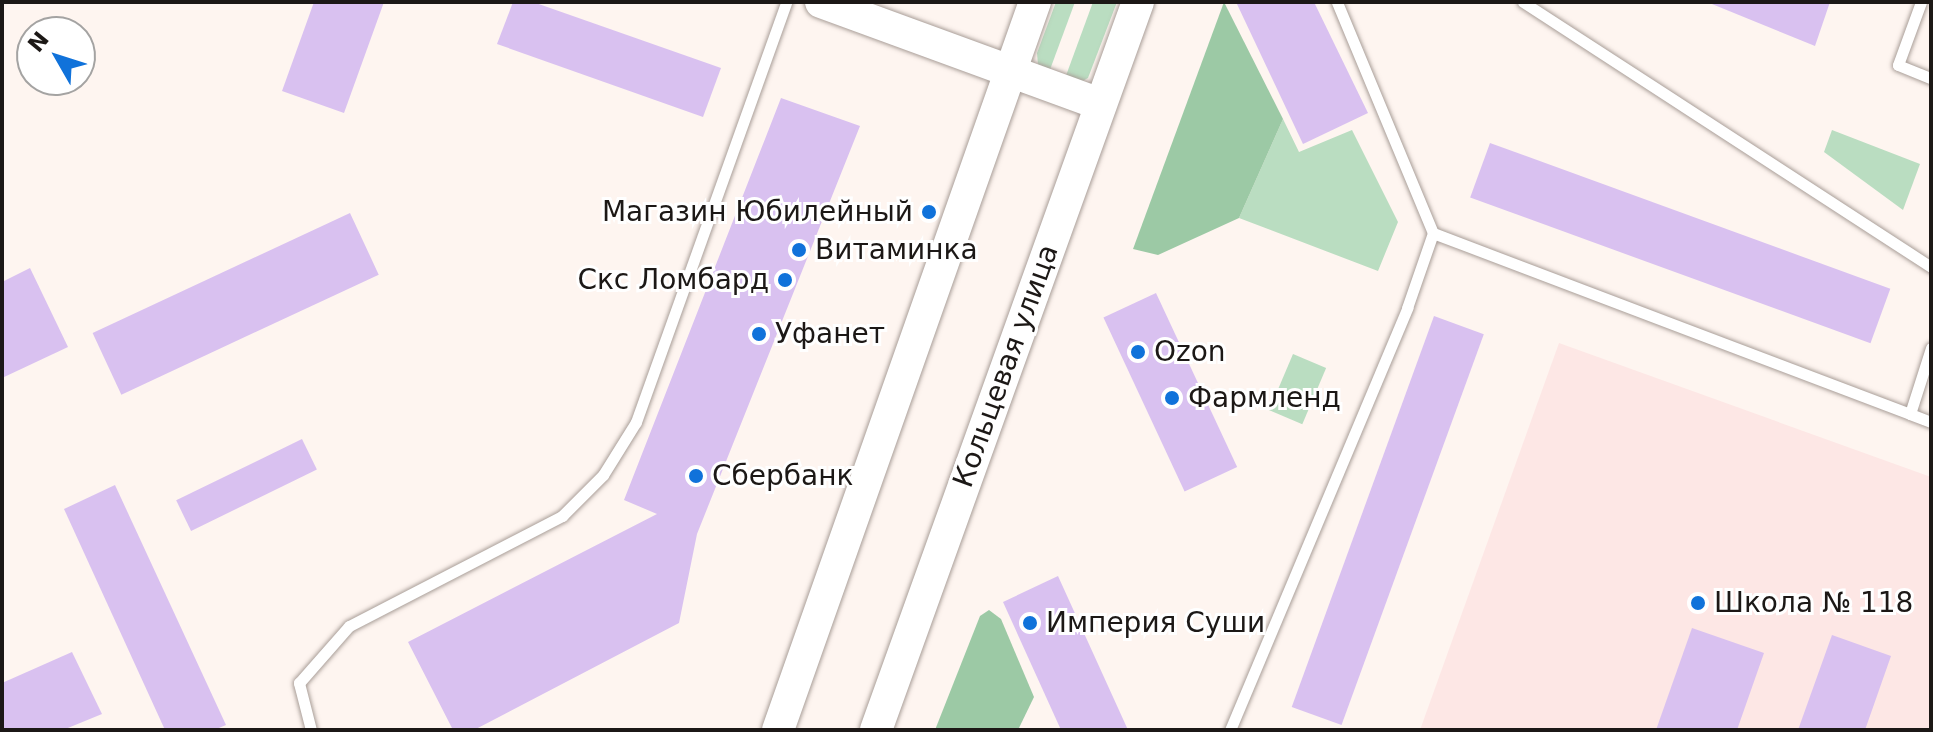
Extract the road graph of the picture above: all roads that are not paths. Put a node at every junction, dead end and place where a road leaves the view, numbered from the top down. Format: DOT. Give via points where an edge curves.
graph roads {
  1 [pos="786,2"];
  2 [pos="821,2"];
  3 [pos="1035,2"];
  4 [pos="1138,2"];
  5 [pos="1337,2"];
  6 [pos="1523,2"];
  7 [pos="1921,2"];
  8 [pos="1008,72"];
  9 [pos="1931,78"];
  10 [pos="1100,104"];
  11 [pos="1433,233"];
  12 [pos="1931,267"];
  13 [pos="1931,348"];
  14 [pos="1910,414"];
  15 [pos="1931,422"];
  16 [pos="311,730"];
  17 [pos="778,730"];
  18 [pos="876,730"];
  19 [pos="1230,730"];
  1 -- 16 [label="lane" via="636,422 603,475 562,516 349,626 299,683"];
  2 -- 8 [label="main road"];
  3 -- 8 [label="main road"];
  4 -- 10 [label="main road, Кольцевая улица"];
  5 -- 11 [label="lane"];
  6 -- 12 [label="lane"];
  7 -- 9 [label="lane" via="1898,65"];
  8 -- 10 [label="main road"];
  8 -- 17 [label="main road"];
  10 -- 18 [label="main road, Кольцевая улица"];
  11 -- 14 [label="lane"];
  11 -- 19 [label="lane" via="1407,308"];
  13 -- 14 [label="lane"];
  14 -- 15 [label="lane"];
}
